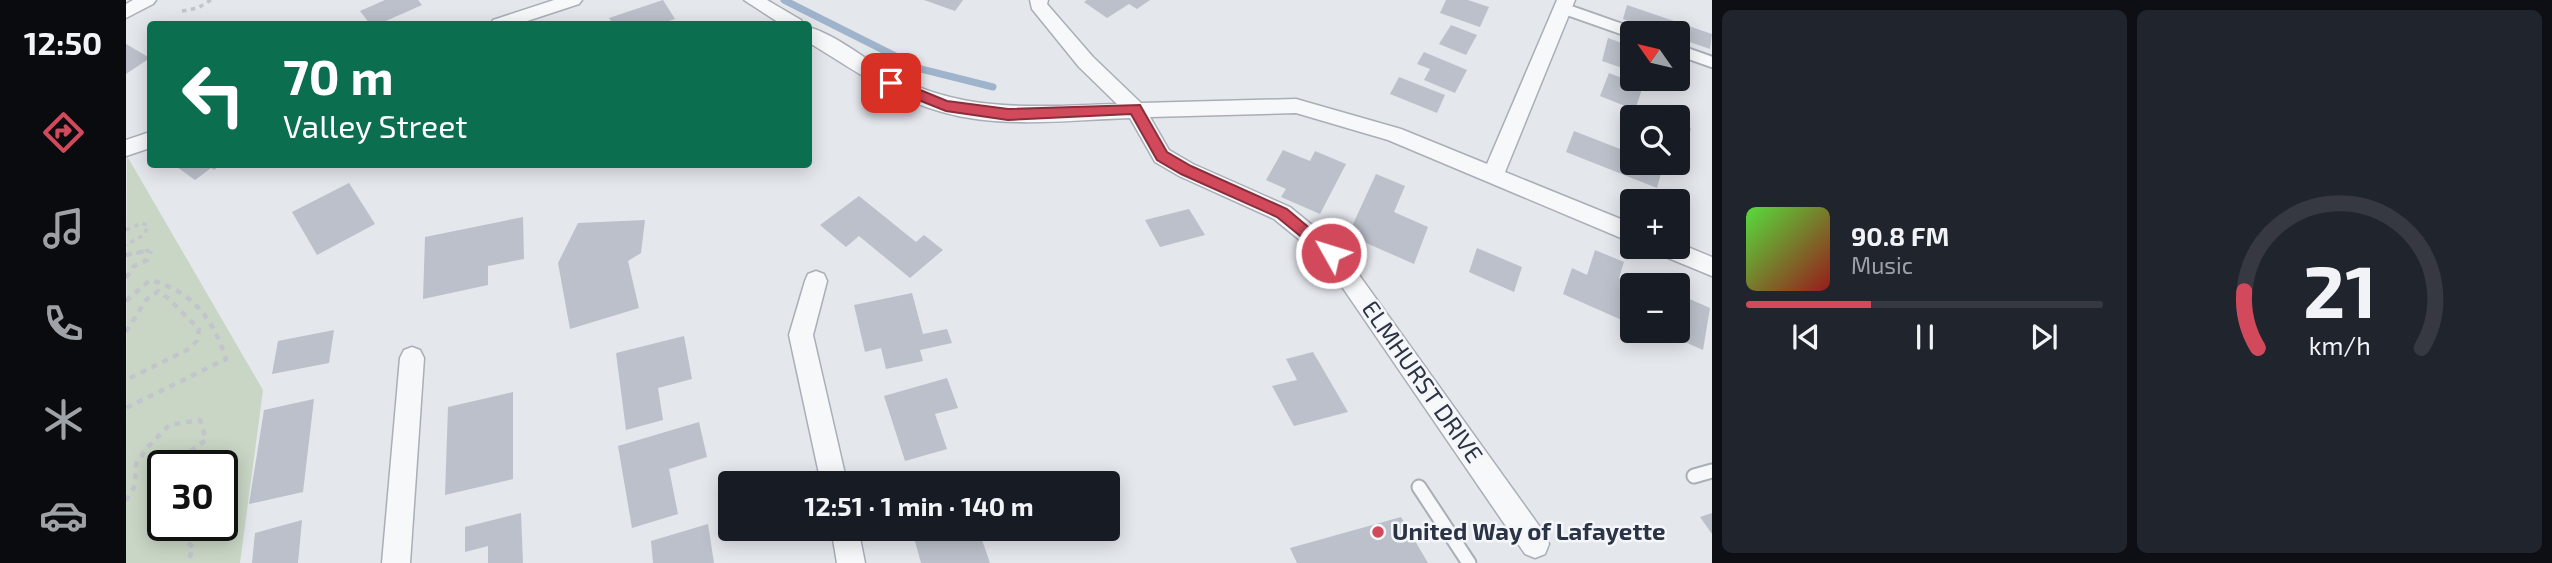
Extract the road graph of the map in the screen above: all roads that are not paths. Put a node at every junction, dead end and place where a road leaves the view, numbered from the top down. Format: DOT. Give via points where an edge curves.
graph roads {
  1 [pos="147,0"];
  2 [pos="573,0"];
  3 [pos="753,0"];
  4 [pos="1039,0"];
  5 [pos="1564,4"];
  6 [pos="126,12"];
  7 [pos="509,21"];
  8 [pos="789,21"];
  9 [pos="1620,28"];
  10 [pos="812,35"];
  11 [pos="1690,54"];
  12 [pos="1712,62"];
  13 [pos="1135,109"];
  14 [pos="147,141"];
  15 [pos="126,148"];
  16 [pos="1493,175"];
  17 [pos="1620,228"];
  18 [pos="1690,258"];
  19 [pos="1712,267"];
  20 [pos="816,281"];
  21 [pos="412,358"];
  22 [pos="831,471"];
  23 [pos="1712,471"];
  24 [pos="1695,476"];
  25 [pos="1419,487"];
  26 [pos="847,541"];
  27 [pos="1535,544"];
  28 [pos="396,563"];
  29 [pos="851,563"];
  30 [pos="1469,563"];
  1 -- 6 [label="street"];
  2 -- 7 [label="street"];
  3 -- 8 [label="street"];
  4 -- 13 [label="street, ELMHURST DRIVE" via="1038,5 1086,62"];
  5 -- 9 [label="lane"];
  5 -- 16 [label="street"];
  10 -- 13 [label="street" via="891,83 946,106 1008,114"];
  11 -- 12 [label="lane"];
  13 -- 16 [label="street" via="1296,106 1394,134"];
  13 -- 27 [label="street, ELMHURST DRIVE" via="1162,156 1282,213 1331,253"];
  14 -- 15 [label="street"];
  16 -- 17 [label="street"];
  18 -- 19 [label="street"];
  20 -- 22 [label="street" via="801,335"];
  21 -- 28 [label="street"];
  23 -- 24 [label="lane"];
  25 -- 30 [label="lane"];
  26 -- 29 [label="street"];
}
